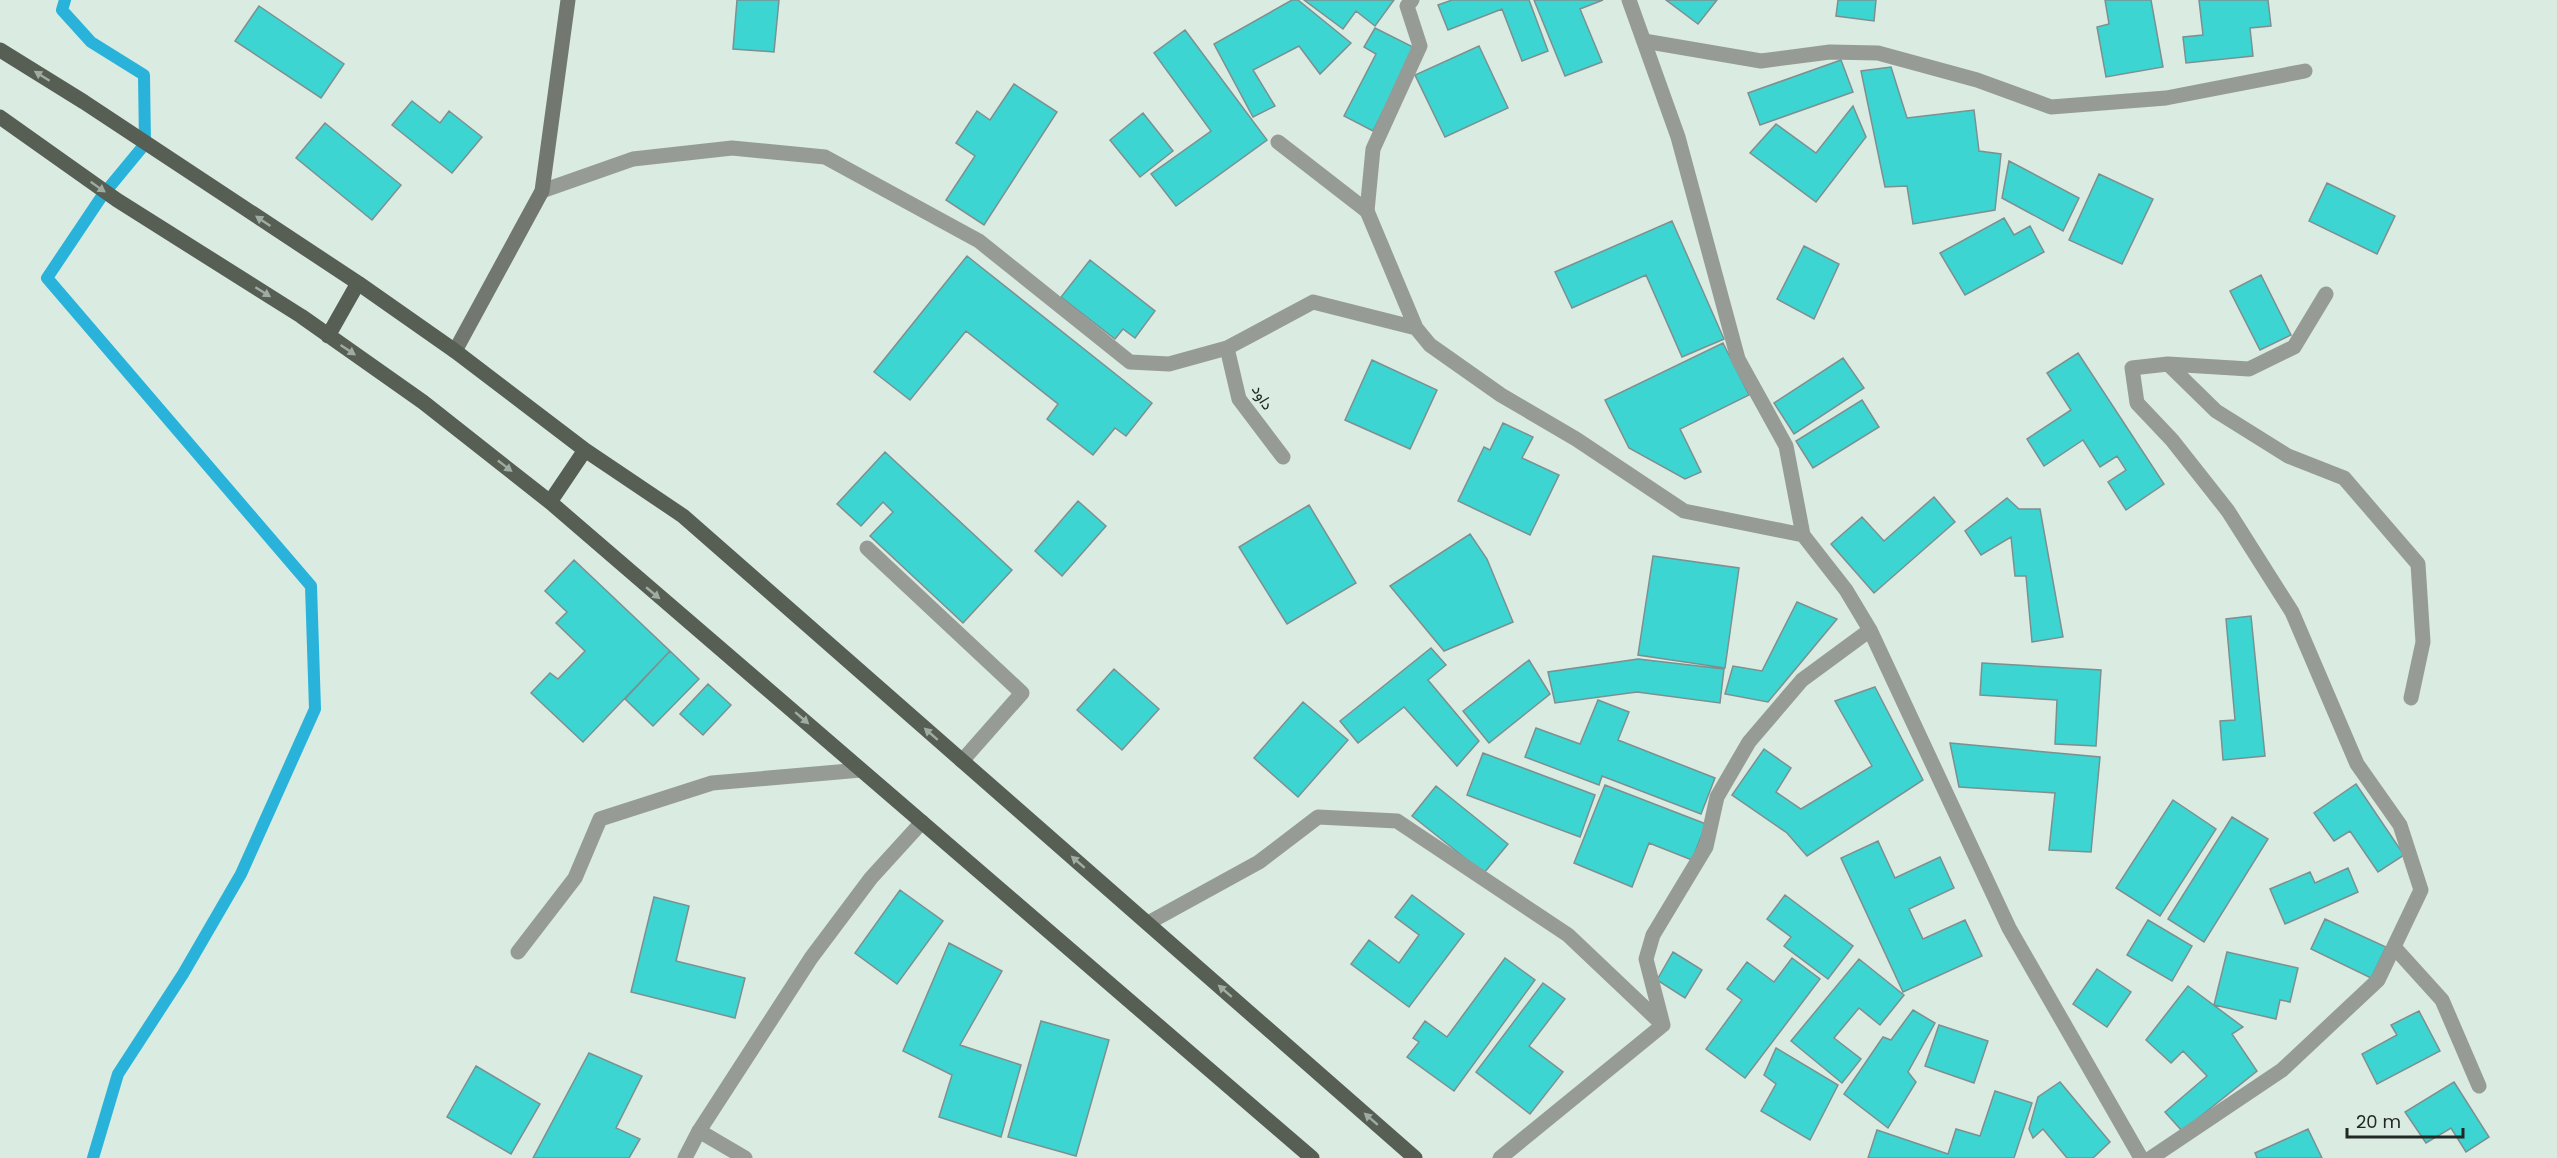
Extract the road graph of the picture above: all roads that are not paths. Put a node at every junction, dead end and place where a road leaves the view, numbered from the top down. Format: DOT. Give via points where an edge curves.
graph roads {
  1 [pos="568,0"];
  2 [pos="1412,0"];
  3 [pos="1629,0"];
  4 [pos="1644,41"];
  5 [pos="0,50"];
  6 [pos="2305,71"];
  7 [pos="0,117"];
  8 [pos="1278,142"];
  9 [pos="542,191"];
  10 [pos="1368,211"];
  11 [pos="358,283"];
  12 [pos="2326,294"];
  13 [pos="1416,328"];
  14 [pos="328,336"];
  15 [pos="1227,348"];
  16 [pos="455,351"];
  17 [pos="2168,364"];
  18 [pos="585,450"];
  19 [pos="1283,457"];
  20 [pos="550,502"];
  21 [pos="1803,535"];
  22 [pos="867,548"];
  23 [pos="1870,630"];
  24 [pos="2411,698"];
  25 [pos="962,760"];
  26 [pos="861,770"];
  27 [pos="922,822"];
  28 [pos="1148,923"];
  29 [pos="2394,947"];
  30 [pos="518,952"];
  31 [pos="1663,1025"];
  32 [pos="2479,1086"];
  33 [pos="699,1131"];
  34 [pos="686,1158"];
  35 [pos="745,1158"];
  36 [pos="1312,1158"];
  37 [pos="1415,1158"];
  38 [pos="1500,1158"];
  39 [pos="2141,1158"];
  40 [pos="2151,1158"];
  1 -- 9 [label="street"];
  2 -- 10 [label="street" via="1407,6 1420,46 1373,149"];
  3 -- 4 [label="street"];
  4 -- 6 [label="street" via="1761,61 1830,52 1878,53 1977,80 2051,107 2166,98"];
  4 -- 21 [label="street" via="1678,137 1738,359 1786,446"];
  11 -- 5 [label="main road, one-way"];
  7 -- 14 [label="main road, one-way" via="117,200"];
  8 -- 10 [label="street"];
  9 -- 15 [label="street" via="633,159 732,148 825,158 979,241 1130,362 1169,364"];
  9 -- 16 [label="street"];
  10 -- 13 [label="street"];
  11 -- 14 [label="main road"];
  11 -- 16 [label="main road"];
  12 -- 17 [label="street" via="2294,347 2249,369"];
  13 -- 15 [label="street" via="1312,303"];
  13 -- 21 [label="street" via="1430,345 1502,395 1684,511"];
  14 -- 20 [label="main road, one-way" via="423,402"];
  15 -- 19 [label="street, داود" via="1239,399"];
  16 -- 18 [label="main road"];
  17 -- 24 [label="street" via="2216,411 2288,456 2344,478 2418,564 2423,642"];
  17 -- 29 [label="street" via="2132,368 2136,403 2172,440 2228,511 2292,612 2357,764 2400,825 2421,890"];
  18 -- 20 [label="main road"];
  25 -- 18 [label="main road, one-way" via="683,516"];
  20 -- 26 [label="main road, one-way"];
  21 -- 23 [label="street" via="1846,590"];
  22 -- 25 [label="street" via="1022,693"];
  23 -- 31 [label="street" via="1802,680 1749,742 1717,797 1706,847 1653,934 1646,959"];
  23 -- 39 [label="street" via="2009,928"];
  28 -- 25 [label="main road, one-way"];
  26 -- 27 [label="main road"];
  26 -- 30 [label="street" via="712,783 600,819 575,878"];
  27 -- 33 [label="street" via="871,878 811,958"];
  27 -- 36 [label="main road"];
  28 -- 31 [label="street" via="1259,862 1318,817 1397,821 1568,934"];
  37 -- 28 [label="main road, one-way"];
  29 -- 32 [label="street" via="2442,1000"];
  29 -- 40 [label="street" via="2378,980 2282,1070"];
  31 -- 38 [label="street"];
  33 -- 34 [label="street"];
  33 -- 35 [label="street"];
}
